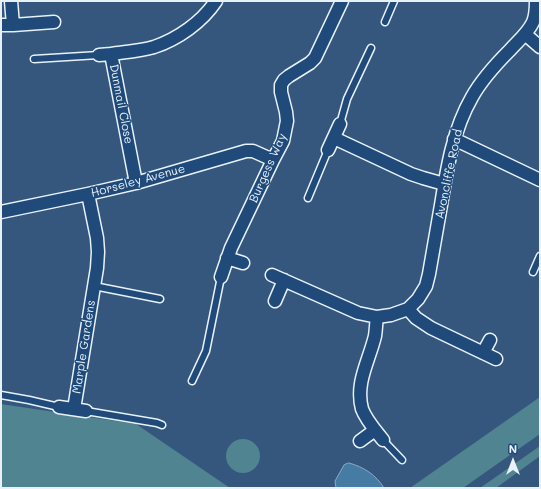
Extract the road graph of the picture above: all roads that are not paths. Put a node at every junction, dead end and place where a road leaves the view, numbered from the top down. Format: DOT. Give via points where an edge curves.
graph roads {
  1 [pos="11,1"];
  2 [pos="216,1"];
  3 [pos="342,1"];
  4 [pos="394,1"];
  5 [pos="536,1"];
  6 [pos="54,22"];
  7 [pos="385,22"];
  8 [pos="13,24"];
  9 [pos="1,25"];
  10 [pos="525,34"];
  11 [pos="540,47"];
  12 [pos="371,48"];
  13 [pos="105,54"];
  14 [pos="34,60"];
  15 [pos="340,124"];
  16 [pos="334,138"];
  17 [pos="454,139"];
  18 [pos="328,150"];
  19 [pos="273,160"];
  20 [pos="540,180"];
  21 [pos="136,183"];
  22 [pos="444,184"];
  23 [pos="88,194"];
  24 [pos="308,198"];
  25 [pos="1,212"];
  26 [pos="540,256"];
  27 [pos="227,258"];
  28 [pos="243,263"];
  29 [pos="533,272"];
  30 [pos="272,275"];
  31 [pos="221,277"];
  32 [pos="284,280"];
  33 [pos="94,286"];
  34 [pos="160,299"];
  35 [pos="275,301"];
  36 [pos="408,309"];
  37 [pos="377,317"];
  38 [pos="490,340"];
  39 [pos="483,353"];
  40 [pos="496,359"];
  41 [pos="192,381"];
  42 [pos="1,395"];
  43 [pos="59,406"];
  44 [pos="74,409"];
  45 [pos="86,412"];
  46 [pos="162,425"];
  47 [pos="375,430"];
  48 [pos="383,440"];
  49 [pos="360,441"];
  50 [pos="402,460"];
  1 -- 8 [label="street"];
  2 -- 13 [label="street" via="202,17 173,39 149,48"];
  3 -- 19 [label="street, Burgess Way" via="315,58 289,76 281,85 287,121 283,141"];
  4 -- 7 [label="lane"];
  5 -- 10 [label="street, Avoncliffe Road" via="535,15"];
  6 -- 8 [label="street"];
  8 -- 9 [label="street"];
  10 -- 11 [label="street"];
  10 -- 17 [label="street, Avoncliffe Road" via="480,82"];
  12 -- 15 [label="lane" via="347,99"];
  13 -- 14 [label="lane, Dunmail Close"];
  13 -- 21 [label="street, Dunmail Close"];
  15 -- 16 [label="street"];
  16 -- 18 [label="street"];
  16 -- 22 [label="street" via="411,174"];
  17 -- 20 [label="street"];
  17 -- 22 [label="street, Avoncliffe Road"];
  18 -- 24 [label="lane"];
  19 -- 21 [label="street, Horseley Avenue" via="253,151 246,151"];
  19 -- 27 [label="street, Burgess Way"];
  21 -- 23 [label="street, Horseley Avenue"];
  22 -- 36 [label="street, Avoncliffe Road" via="428,280 418,299"];
  23 -- 25 [label="street, Horseley Avenue"];
  23 -- 33 [label="street, Marple Gardens" via="98,252"];
  26 -- 29 [label="lane"];
  27 -- 28 [label="street"];
  27 -- 31 [label="street, Burgess Way"];
  30 -- 32 [label="street"];
  31 -- 41 [label="lane, Burgess Way" via="206,351"];
  32 -- 35 [label="street"];
  32 -- 37 [label="street" via="358,313"];
  33 -- 34 [label="lane, Marple Gardens"];
  33 -- 44 [label="street, Marple Gardens"];
  36 -- 37 [label="street"];
  36 -- 39 [label="street" via="423,324"];
  37 -- 47 [label="street" via="375,335 360,389 362,410"];
  38 -- 39 [label="street"];
  39 -- 40 [label="street"];
  42 -- 43 [label="lane, Marple Gardens"];
  43 -- 44 [label="street, Marple Gardens"];
  44 -- 45 [label="street, Marple Gardens"];
  45 -- 46 [label="lane, Marple Gardens"];
  47 -- 48 [label="street"];
  47 -- 49 [label="street"];
  48 -- 50 [label="lane"];
}
